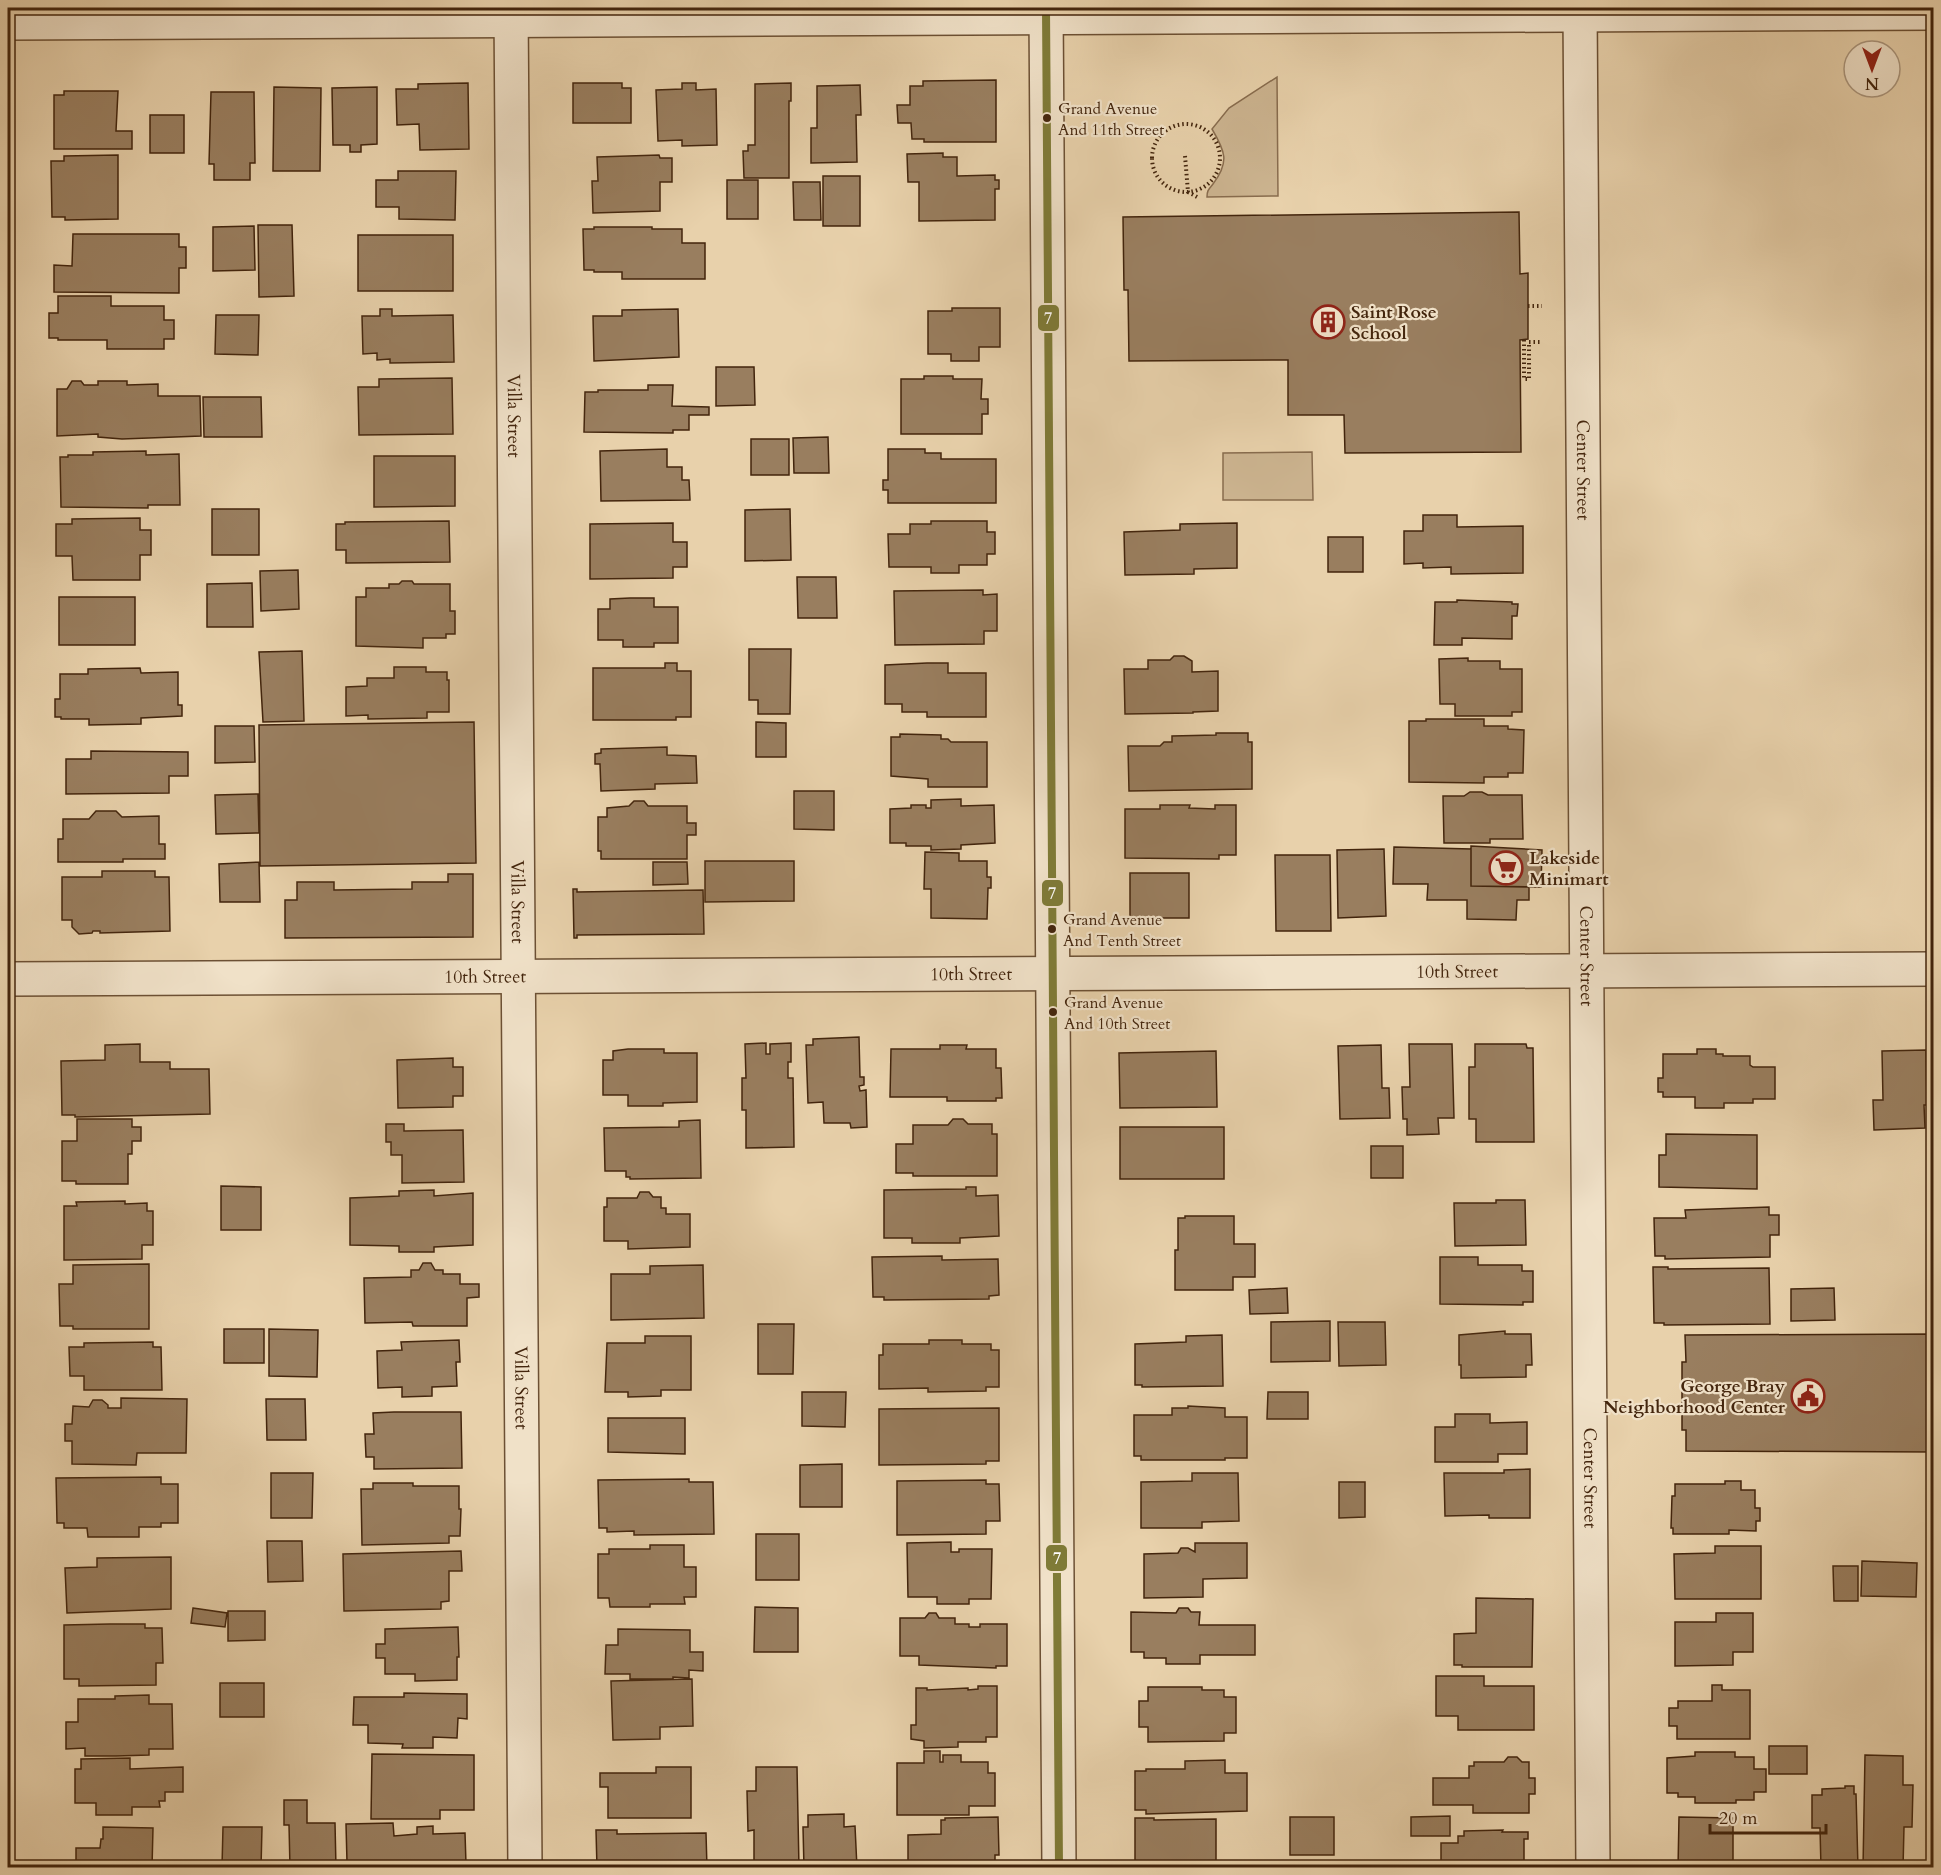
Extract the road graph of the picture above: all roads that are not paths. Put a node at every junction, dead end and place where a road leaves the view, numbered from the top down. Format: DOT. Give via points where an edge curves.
graph roads {
  1 [pos="1580,11"];
  2 [pos="1046,12"];
  3 [pos="1934,13"];
  4 [pos="511,14"];
  5 [pos="8,23"];
  6 [pos="1934,969"];
  7 [pos="1587,971"];
  8 [pos="1053,974"];
  9 [pos="519,977"];
  10 [pos="8,979"];
  11 [pos="525,1868"];
  12 [pos="1059,1868"];
  13 [pos="1593,1868"];
  1 -- 2 [label="street"];
  1 -- 3 [label="street"];
  1 -- 7 [label="street, Center Street"];
  2 -- 4 [label="street"];
  2 -- 8 [label="street"];
  4 -- 5 [label="street"];
  4 -- 9 [label="street, Villa Street"];
  6 -- 7 [label="street, 10th Street"];
  7 -- 8 [label="street, 10th Street"];
  7 -- 13 [label="street, Center Street"];
  8 -- 9 [label="street, 10th Street"];
  8 -- 12 [label="street"];
  9 -- 10 [label="street, 10th Street"];
  9 -- 11 [label="street, Villa Street"];
}
